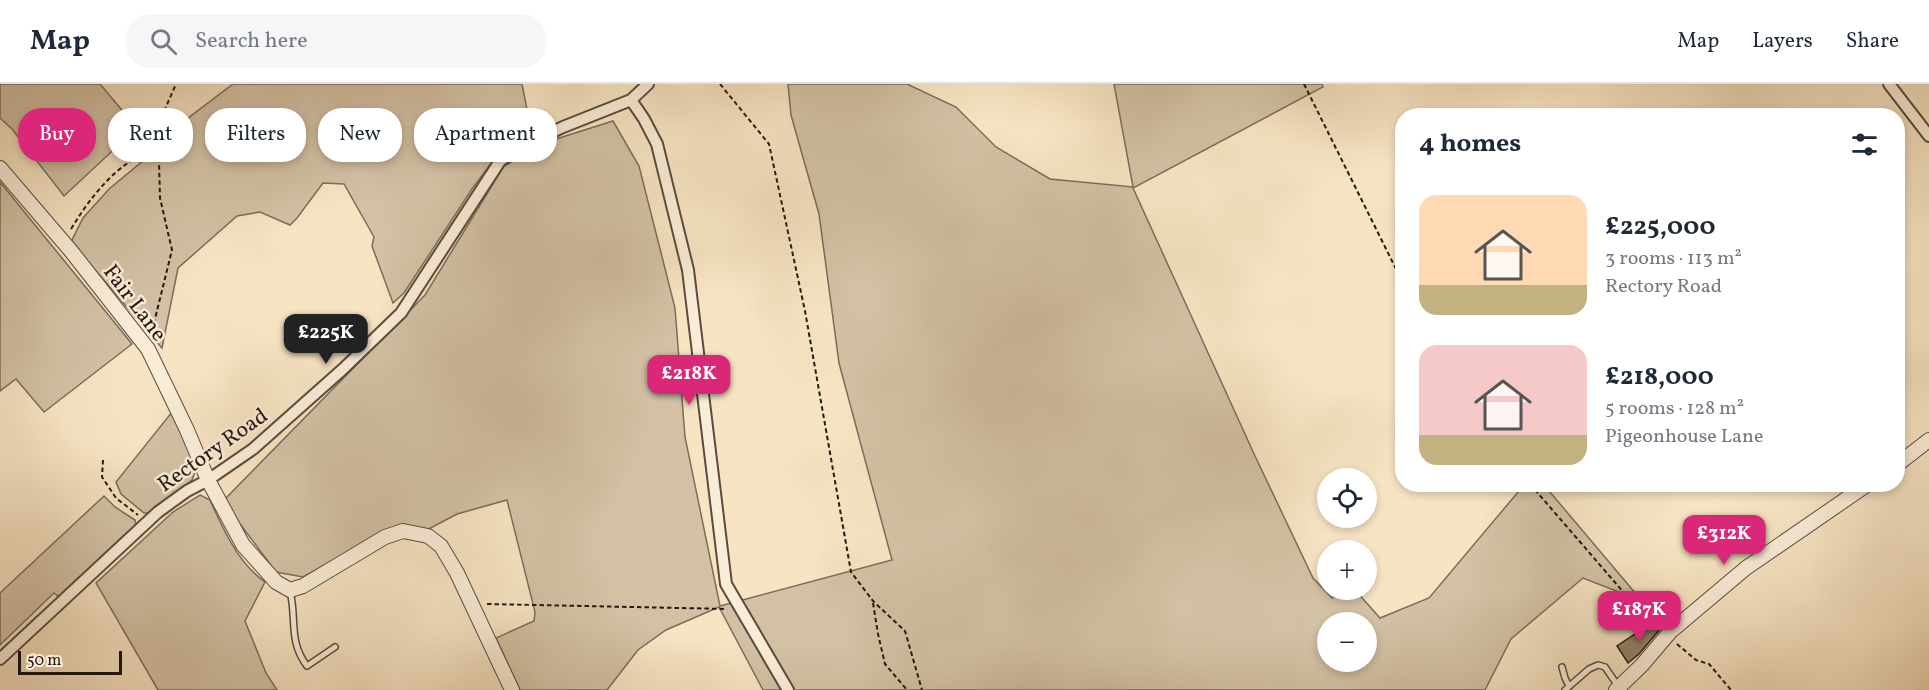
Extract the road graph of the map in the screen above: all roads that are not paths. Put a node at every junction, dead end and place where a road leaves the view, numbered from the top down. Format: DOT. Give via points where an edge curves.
graph roads {
  1 [pos="648,84"];
  2 [pos="1889,84"];
  3 [pos="631,100"];
  4 [pos="1929,136"];
  5 [pos="0,168"];
  6 [pos="1929,440"];
  7 [pos="1905,459"];
  8 [pos="208,480"];
  9 [pos="1856,492"];
  10 [pos="290,590"];
  11 [pos="335,647"];
  12 [pos="0,658"];
  13 [pos="1562,667"];
  14 [pos="1567,688"];
  15 [pos="1617,689"];
  16 [pos="512,690"];
  17 [pos="788,690"];
  1 -- 3 [label="street, Rectory Road"];
  2 -- 4 [label="street"];
  3 -- 8 [label="street, Rectory Road" via="517,148 500,161 400,313 280,426"];
  3 -- 17 [label="street" via="657,144 688,270 726,584"];
  5 -- 8 [label="street, Fair Lane" via="148,349"];
  6 -- 7 [label="street"];
  8 -- 10 [label="street, Fair Lane" via="243,545 276,582"];
  8 -- 12 [label="street, Rectory Road" via="158,512"];
  9 -- 15 [label="street" via="1746,568 1670,632"];
  10 -- 11 [label="lane" via="299,657 307,666"];
  10 -- 16 [label="street" via="385,537 404,531 428,536 441,546 457,573"];
  13 -- 14 [label="lane"];
  14 -- 15 [label="lane" via="1598,665 1605,667"];
}
